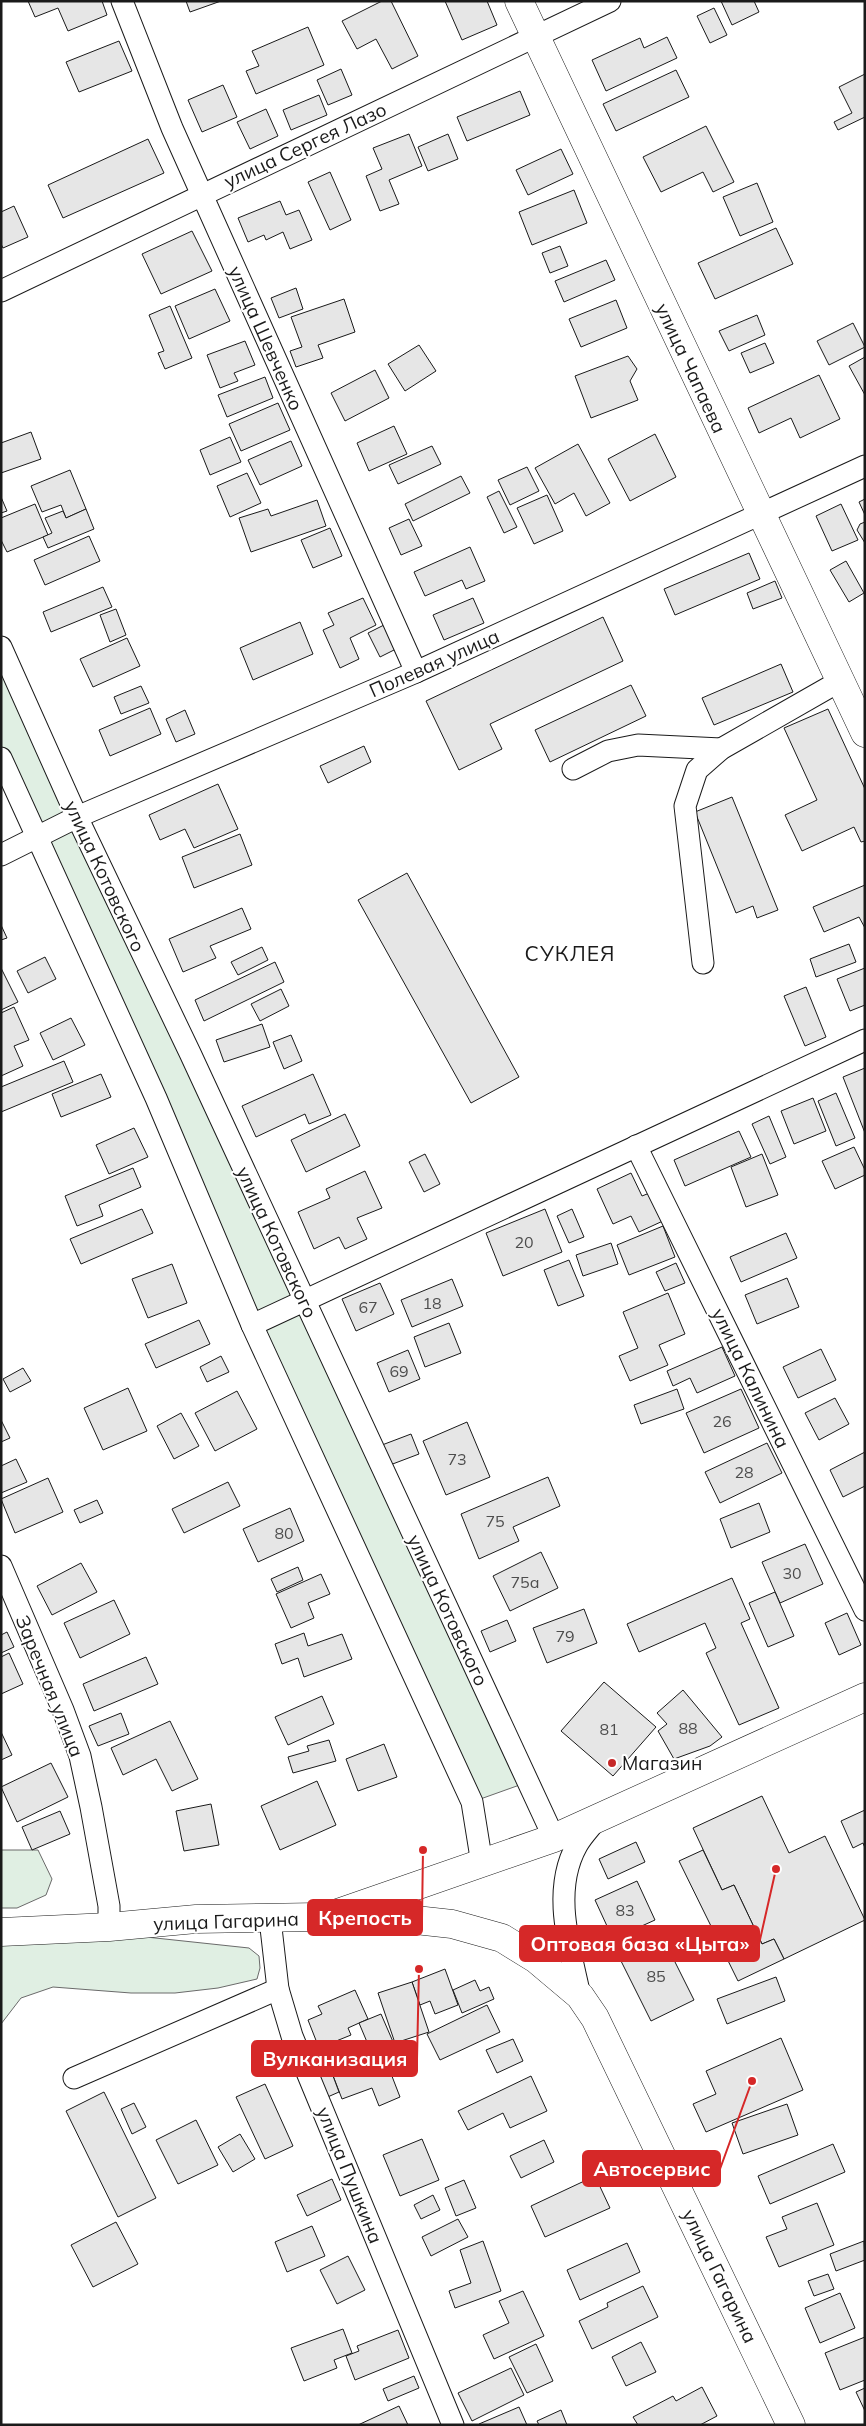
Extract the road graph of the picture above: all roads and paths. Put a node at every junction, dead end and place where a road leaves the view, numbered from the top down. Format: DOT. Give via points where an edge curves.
graph roads {
  1 [pos="122,1"];
  2 [pos="519,1"];
  3 [pos="610,1"];
  4 [pos="536,35"];
  5 [pos="202,194"];
  6 [pos="1,290"];
  7 [pos="865,466"];
  8 [pos="760,515"];
  9 [pos="1,647"];
  10 [pos="416,672"];
  11 [pos="840,681"];
  12 [pos="865,733"];
  13 [pos="721,749"];
  14 [pos="1,758"];
  15 [pos="573,769"];
  16 [pos="77,817"];
  17 [pos="36,837"];
  18 [pos="1,855"];
  19 [pos="703,963"];
  20 [pos="865,1040"];
  21 [pos="636,1146"];
  22 [pos="304,1299"];
  23 [pos="252,1324"];
  24 [pos="1,1566"];
  25 [pos="865,1610"];
  26 [pos="865,1696"];
  27 [pos="596,1820"];
  28 [pos="544,1842"];
  29 [pos="482,1864"];
  30 [pos="324,1918"];
  31 [pos="270,1919"];
  32 [pos="109,1927"];
  33 [pos="1,1932"];
  34 [pos="278,1989"];
  35 [pos="580,1996"];
  36 [pos="74,2078"];
  37 [pos="452,2425"];
  38 [pos="791,2425"];
  1 -- 5 [label="street, улица Шевченко"];
  2 -- 4 [label="street, улица Чапаева"];
  3 -- 4 [label="street, улица Сергея Лазо"];
  4 -- 5 [label="street, улица Сергея Лазо"];
  4 -- 8 [label="street, улица Чапаева"];
  5 -- 6 [label="street, улица Сергея Лазо"];
  5 -- 10 [label="street, улица Шевченко"];
  7 -- 8 [label="street, Полевая улица"];
  8 -- 10 [label="street, Полевая улица"];
  8 -- 11 [label="street, улица Чапаева"];
  9 -- 16 [label="street, улица Котовского"];
  10 -- 16 [label="street, Полевая улица"];
  11 -- 12 [label="street, улица Чапаева"];
  11 -- 13 [label="street"];
  13 -- 15 [label="street" via="638,745 608,751"];
  13 -- 19 [label="street" via="697,770 685,806"];
  14 -- 17 [label="street"];
  16 -- 17 [label="street, Полевая улица"];
  16 -- 22 [label="street, улица Котовского"];
  17 -- 18 [label="street, Полевая улица"];
  17 -- 23 [label="street" via="156,1098"];
  20 -- 21 [label="street"];
  21 -- 22 [label="street"];
  21 -- 25 [label="street, улица Калинина"];
  22 -- 23 [label="street"];
  22 -- 28 [label="street, улица Котовского"];
  23 -- 29 [label="street" via="472,1802"];
  24 -- 32 [label="street, Заречная улица" via="80,1756 109,1906"];
  26 -- 27 [label="street"];
  27 -- 28 [label="street"];
  27 -- 35 [label="street" via="577,1843 565,1880 564,1904"];
  28 -- 29 [label="street"];
  29 -- 30 [label="street"];
  30 -- 31 [label="street, улица Гагарина"];
  30 -- 35 [label="street, улица Гагарина" via="379,1916 476,1929 502,1938 536,1959"];
  31 -- 32 [label="street, улица Гагарина" via="196,1919"];
  31 -- 34 [label="street, улица Пушкина"];
  32 -- 33 [label="street, улица Гагарина"];
  34 -- 36 [label="street"];
  34 -- 37 [label="street, улица Пушкина" via="292,2036"];
  35 -- 38 [label="street, улица Гагарина" via="595,2018"];
}
